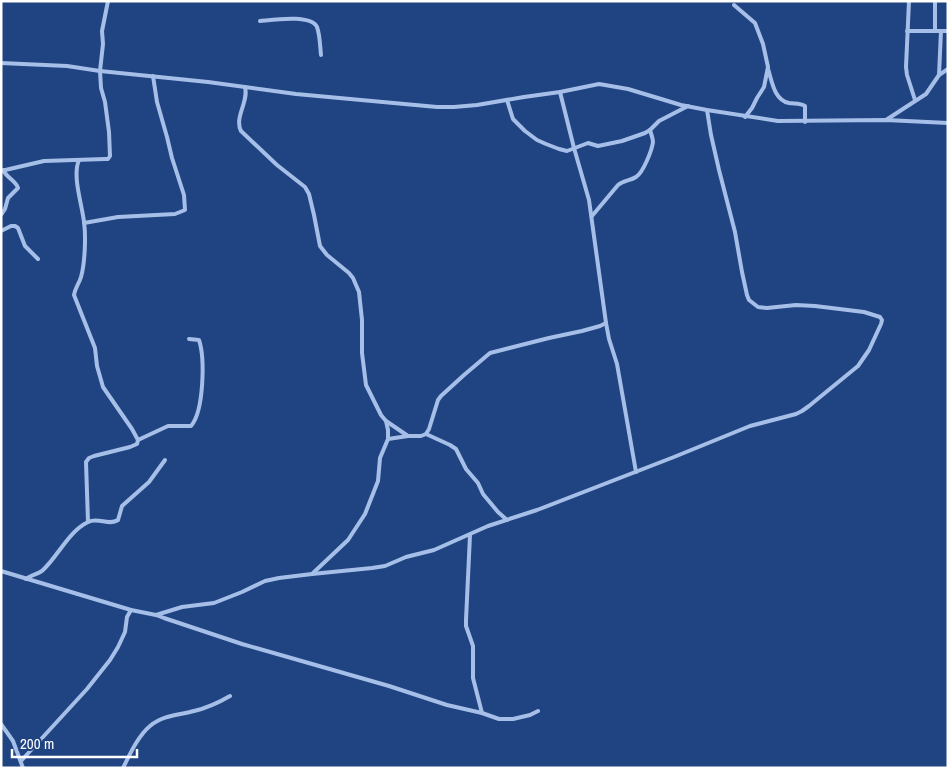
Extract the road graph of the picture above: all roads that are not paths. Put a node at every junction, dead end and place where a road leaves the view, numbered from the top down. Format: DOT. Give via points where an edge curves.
graph roads {
  1 [pos="108,1"];
  2 [pos="908,1"];
  3 [pos="935,1"];
  4 [pos="734,5"];
  5 [pos="260,21"];
  6 [pos="907,31"];
  7 [pos="936,31"];
  8 [pos="941,31"];
  9 [pos="948,31"];
  10 [pos="321,55"];
  11 [pos="1,63"];
  12 [pos="768,67"];
  13 [pos="948,69"];
  14 [pos="100,71"];
  15 [pos="939,75"];
  16 [pos="153,76"];
  17 [pos="245,87"];
  18 [pos="560,92"];
  19 [pos="507,100"];
  20 [pos="915,100"];
  21 [pos="688,106"];
  22 [pos="707,110"];
  23 [pos="745,117"];
  24 [pos="886,120"];
  25 [pos="805,122"];
  26 [pos="948,123"];
  27 [pos="650,130"];
  28 [pos="574,148"];
  29 [pos="79,160"];
  30 [pos="2,171"];
  31 [pos="1,215"];
  32 [pos="592,216"];
  33 [pos="84,223"];
  34 [pos="2,224"];
  35 [pos="6,228"];
  36 [pos="1,231"];
  37 [pos="38,259"];
  38 [pos="606,323"];
  39 [pos="189,339"];
  40 [pos="386,421"];
  41 [pos="426,434"];
  42 [pos="408,436"];
  43 [pos="388,439"];
  44 [pos="138,440"];
  45 [pos="165,460"];
  46 [pos="636,472"];
  47 [pos="507,520"];
  48 [pos="88,522"];
  49 [pos="470,535"];
  50 [pos="1,571"];
  51 [pos="312,574"];
  52 [pos="26,578"];
  53 [pos="132,610"];
  54 [pos="156,615"];
  55 [pos="230,696"];
  56 [pos="538,711"];
  57 [pos="482,713"];
  58 [pos="1,724"];
  59 [pos="21,761"];
  60 [pos="23,768"];
  61 [pos="123,768"];
  1 -- 14 [label="street" via="102,31"];
  2 -- 6 [label="street"];
  3 -- 7 [label="street"];
  4 -- 12 [label="street" via="756,22"];
  5 -- 10 [label="street" via="310,21 317,28"];
  6 -- 7 [label="street"];
  6 -- 20 [label="street" via="906,75"];
  7 -- 8 [label="street"];
  8 -- 9 [label="street"];
  8 -- 15 [label="street"];
  11 -- 14 [label="street"];
  12 -- 23 [label="street" via="764,88"];
  12 -- 25 [label="street" via="781,100 805,106"];
  13 -- 15 [label="street"];
  14 -- 16 [label="street"];
  14 -- 29 [label="street" via="110,156 108,159"];
  15 -- 20 [label="street" via="926,94"];
  16 -- 17 [label="street"];
  16 -- 33 [label="street" via="157,102 184,195 185,210 175,214 118,217"];
  17 -- 19 [label="street" via="437,107"];
  17 -- 40 [label="street" via="239,124 241,131 276,165 305,187 320,246 356,284 361,307 366,385"];
  18 -- 19 [label="street"];
  18 -- 21 [label="street" via="599,84"];
  18 -- 28 [label="street"];
  19 -- 28 [label="street" via="513,119 530,135 559,149 567,151"];
  20 -- 24 [label="street"];
  21 -- 22 [label="street"];
  21 -- 27 [label="street"];
  22 -- 23 [label="street"];
  22 -- 46 [label="street" via="749,300 767,308 796,305 864,312 882,320 858,366 802,411 750,426"];
  23 -- 25 [label="street"];
  24 -- 25 [label="street"];
  24 -- 26 [label="street"];
  27 -- 28 [label="street" via="622,141 598,146 588,143"];
  27 -- 32 [label="street" via="652,146 640,173 618,185"];
  28 -- 32 [label="street"];
  29 -- 30 [label="street" via="44,161"];
  29 -- 33 [label="street" via="77,180"];
  30 -- 31 [label="street" via="18,188 8,198"];
  32 -- 38 [label="street"];
  33 -- 44 [label="street" via="83,268 74,295 95,348 103,387"];
  34 -- 35 [label="street"];
  35 -- 36 [label="street"];
  35 -- 37 [label="street" via="18,228 25,246"];
  38 -- 41 [label="street" via="490,353 441,396"];
  38 -- 46 [label="street" via="617,364"];
  39 -- 44 [label="street" via="199,340 202,358 201,394 195,419 191,426 168,426"];
  40 -- 42 [label="street"];
  40 -- 43 [label="street"];
  41 -- 42 [label="street"];
  41 -- 47 [label="street" via="456,449 466,469"];
  42 -- 43 [label="street"];
  43 -- 51 [label="street" via="366,514 348,540"];
  44 -- 48 [label="street" via="130,447 94,456 86,462"];
  45 -- 48 [label="street" via="149,482 122,506 118,520 113,523"];
  46 -- 47 [label="street"];
  47 -- 49 [label="street"];
  48 -- 52 [label="street" via="69,538 42,571"];
  49 -- 51 [label="street" via="386,566"];
  49 -- 57 [label="street" via="466,626 473,646 472,678"];
  50 -- 52 [label="street"];
  51 -- 54 [label="street" via="265,581 214,602"];
  52 -- 53 [label="street"];
  53 -- 54 [label="street"];
  53 -- 59 [label="street" via="110,660"];
  54 -- 57 [label="street" via="242,644"];
  55 -- 61 [label="street" via="217,704 173,715 151,725"];
  56 -- 57 [label="street" via="505,720"];
  58 -- 59 [label="street"];
  59 -- 60 [label="street"];
}
